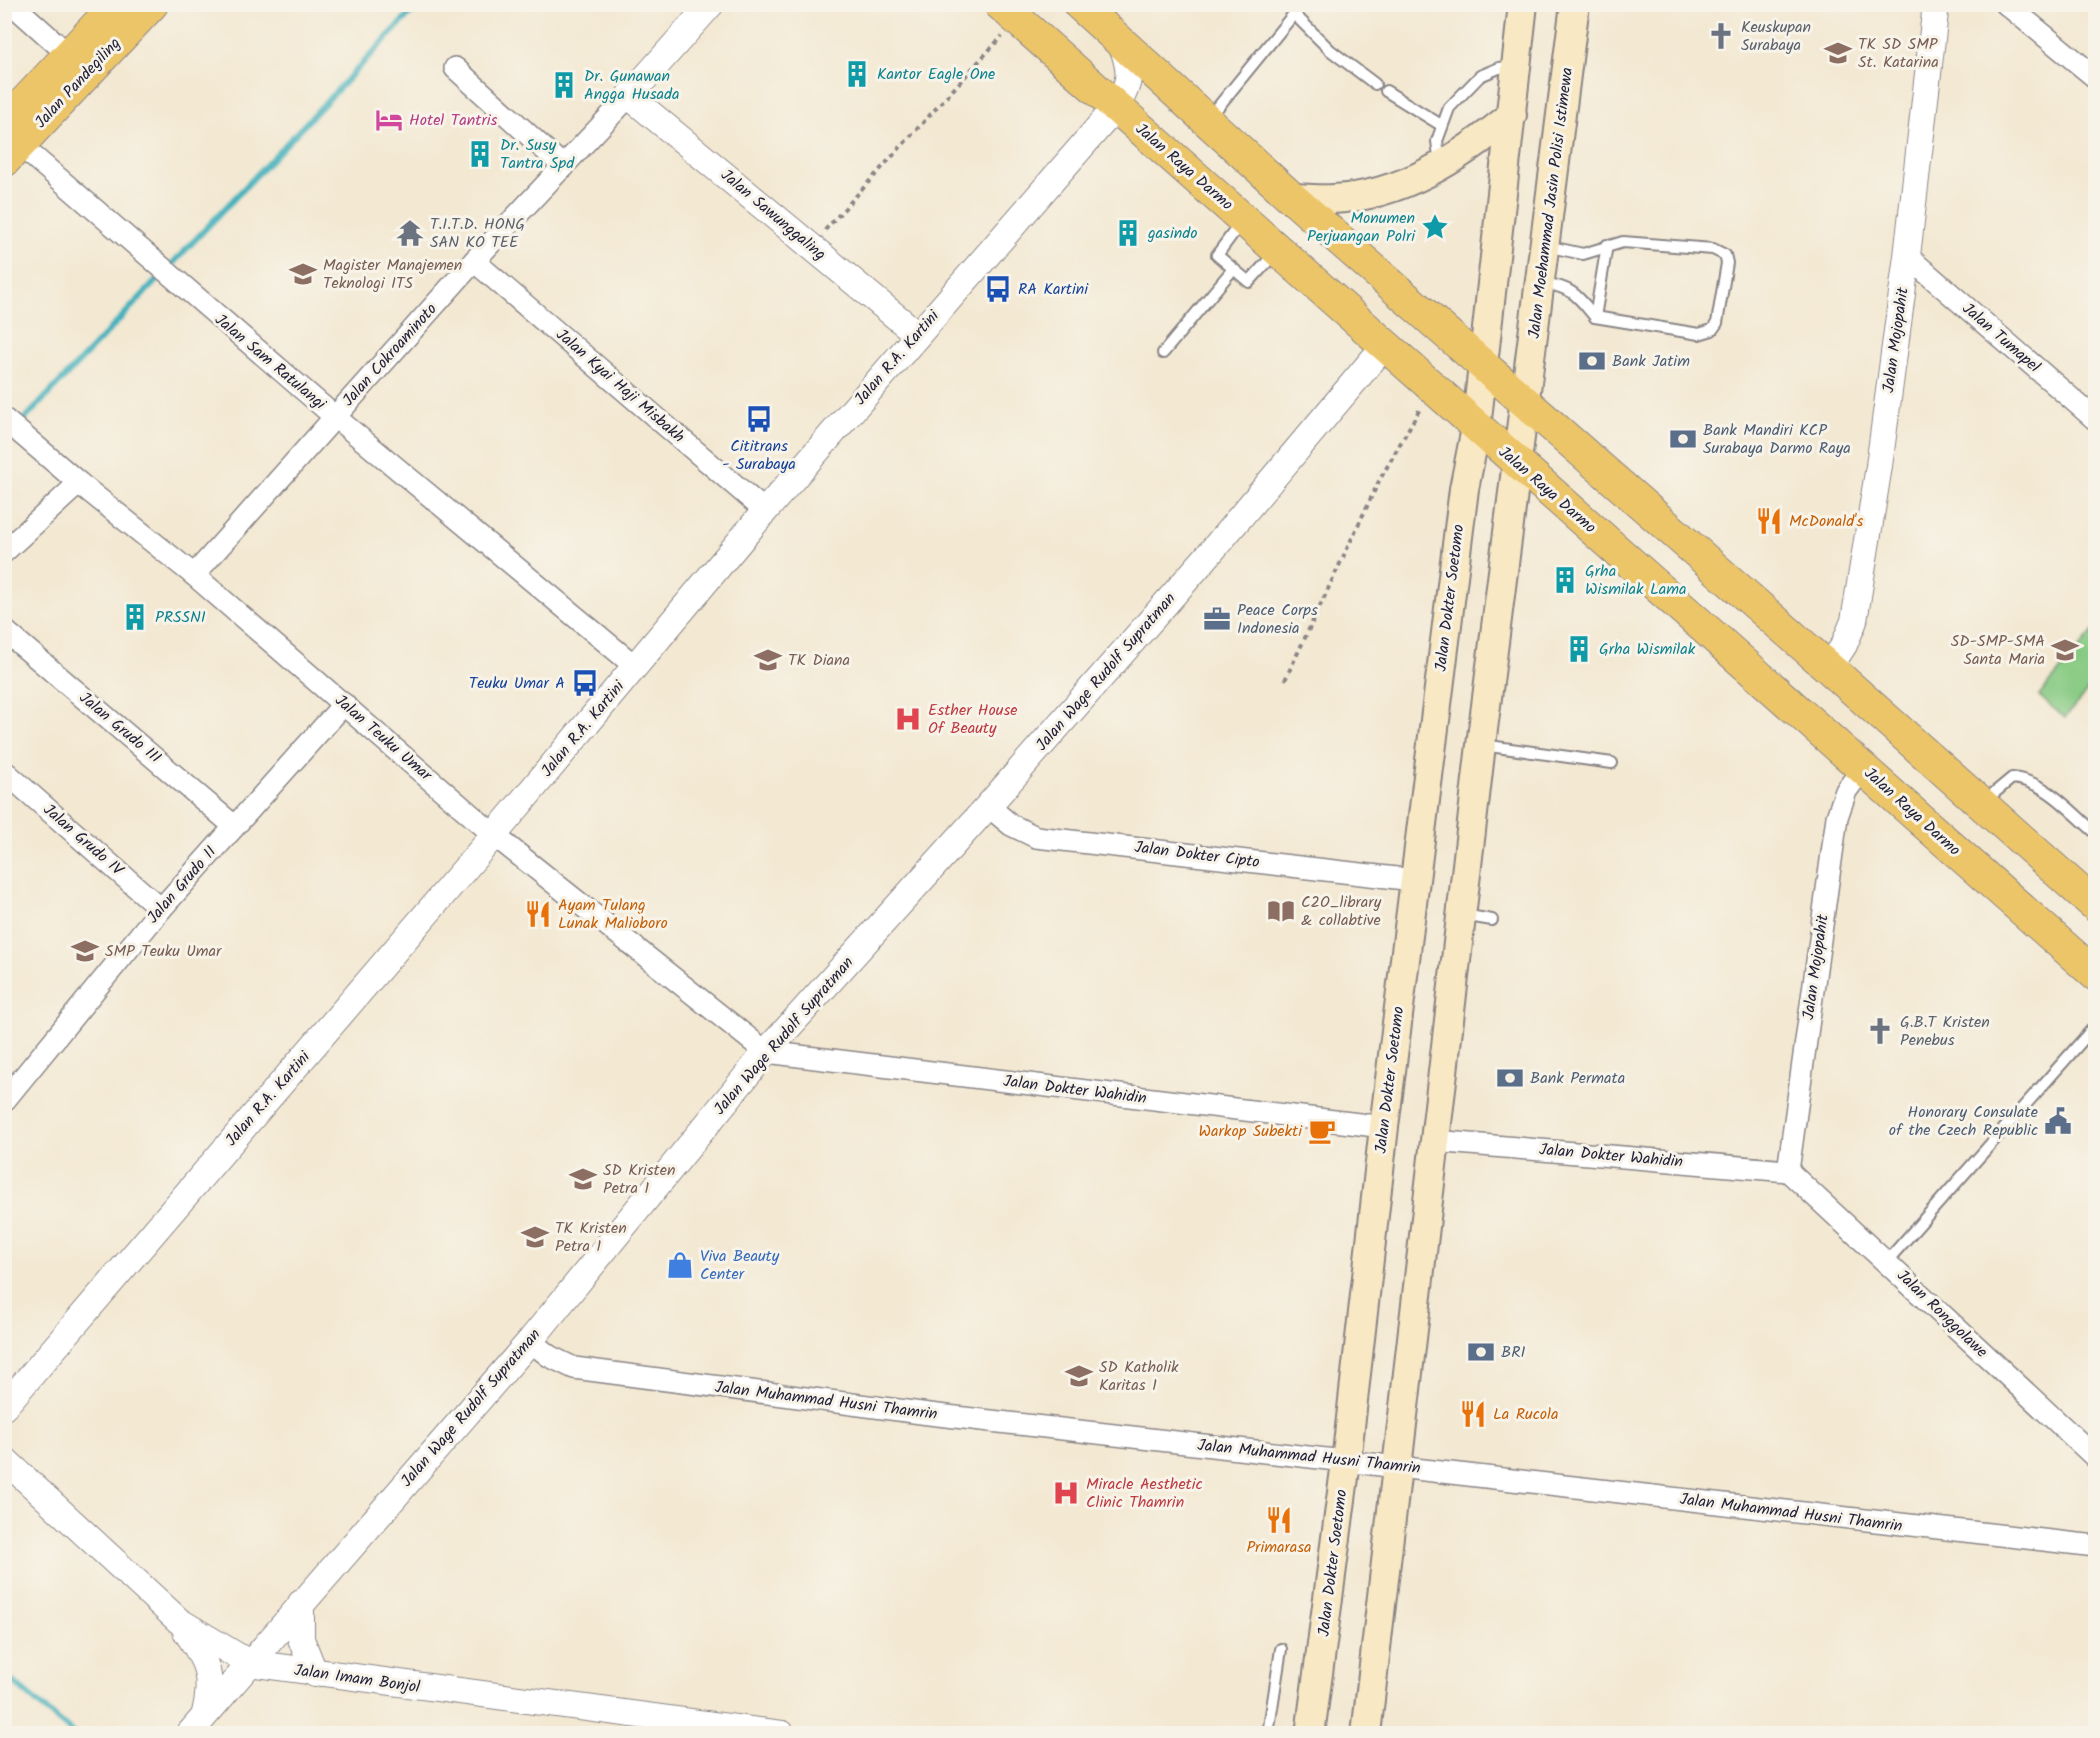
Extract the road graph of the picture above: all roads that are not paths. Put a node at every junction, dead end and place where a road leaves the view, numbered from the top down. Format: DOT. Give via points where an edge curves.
graph roads {
  1 [pos="12,4"];
  2 [pos="117,4"];
  3 [pos="152,4"];
  4 [pos="711,4"];
  5 [pos="1302,4"];
  6 [pos="1523,4"];
  7 [pos="1575,4"];
  8 [pos="1936,4"];
  9 [pos="2006,4"];
  10 [pos="1009,12"];
  11 [pos="1294,14"];
  12 [pos="1103,18"];
  13 [pos="69,55"];
  14 [pos="1517,66"];
  15 [pos="455,68"];
  16 [pos="2096,78"];
  17 [pos="1375,84"];
  18 [pos="1386,91"];
  19 [pos="629,96"];
  20 [pos="1116,107"];
  21 [pos="1512,116"];
  22 [pos="1207,120"];
  23 [pos="1441,125"];
  24 [pos="8,140"];
  25 [pos="564,167"];
  26 [pos="1440,167"];
  27 [pos="1292,198"];
  28 [pos="1244,219"];
  29 [pos="1607,245"];
  30 [pos="1546,246"];
  31 [pos="1279,249"];
  32 [pos="1907,256"];
  33 [pos="474,261"];
  34 [pos="1233,269"];
  35 [pos="1541,283"];
  36 [pos="1595,317"];
  37 [pos="917,334"];
  38 [pos="1386,344"];
  39 [pos="1163,353"];
  40 [pos="1484,366"];
  41 [pos="1527,402"];
  42 [pos="334,417"];
  43 [pos="6,420"];
  44 [pos="2096,420"];
  45 [pos="1476,428"];
  46 [pos="1518,466"];
  47 [pos="79,483"];
  48 [pos="765,511"];
  49 [pos="4,552"];
  50 [pos="194,575"];
  51 [pos="4,630"];
  52 [pos="636,667"];
  53 [pos="1829,668"];
  54 [pos="344,704"];
  55 [pos="1481,745"];
  56 [pos="1612,763"];
  57 [pos="1863,768"];
  58 [pos="4,771"];
  59 [pos="1981,804"];
  60 [pos="988,807"];
  61 [pos="234,826"];
  62 [pos="2096,833"];
  63 [pos="494,835"];
  64 [pos="1414,880"];
  65 [pos="2096,906"];
  66 [pos="161,909"];
  67 [pos="1462,915"];
  68 [pos="1492,920"];
  69 [pos="2096,975"];
  70 [pos="2096,1025"];
  71 [pos="766,1052"];
  72 [pos="4,1101"];
  73 [pos="1384,1127"];
  74 [pos="1434,1141"];
  75 [pos="1788,1172"];
  76 [pos="1887,1260"];
  77 [pos="530,1341"];
  78 [pos="4,1407"];
  79 [pos="2096,1458"];
  80 [pos="4,1459"];
  81 [pos="1346,1462"];
  82 [pos="1396,1466"];
  83 [pos="4,1473"];
  84 [pos="34,1486"];
  85 [pos="2096,1546"];
  86 [pos="300,1603"];
  87 [pos="179,1621"];
  88 [pos="1281,1649"];
  89 [pos="249,1663"];
  90 [pos="315,1674"];
  91 [pos="205,1713"];
  92 [pos="189,1734"];
  93 [pos="782,1734"];
  94 [pos="1268,1734"];
  95 [pos="1310,1734"];
  96 [pos="1366,1734"];
  1 -- 13 [label="street"];
  2 -- 13 [label="main road, Jalan Pandegiling"];
  3 -- 24 [label="main road, Jalan Pandegiling"];
  4 -- 19 [label="street, Jalan Cokroaminoto"];
  5 -- 11 [label="lane"];
  6 -- 14 [label="main road"];
  7 -- 30 [label="main road, Jalan Moehammad Jasin Polisi Istimewa"];
  8 -- 32 [label="street, Jalan Mojopahit"];
  9 -- 16 [label="street"];
  10 -- 20 [label="main road, Jalan Raya Darmo"];
  11 -- 17 [label="lane" via="1330,50"];
  11 -- 22 [label="lane"];
  12 -- 20 [label="street, Jalan R.A. Kartini" via="1128,62 1130,80"];
  12 -- 22 [label="main road"];
  13 -- 24 [label="main road, Jalan Pandegiling"];
  14 -- 21 [label="main road"];
  14 -- 23 [label="lane" via="1480,76 1449,108"];
  15 -- 25 [label="street"];
  18 -- 23 [label="lane"];
  19 -- 25 [label="street, Jalan Cokroaminoto"];
  19 -- 37 [label="street, Jalan Sawunggaling"];
  20 -- 28 [label="main road, Jalan Raya Darmo"];
  20 -- 37 [label="street, Jalan R.A. Kartini"];
  21 -- 26 [label="main road"];
  21 -- 40 [label="main road"];
  22 -- 27 [label="main road"];
  23 -- 26 [label="lane" via="1437,141"];
  24 -- 42 [label="street, Jalan Sam Ratulangi"];
  25 -- 33 [label="street, Jalan Cokroaminoto"];
  26 -- 27 [label="main road" via="1367,195 1334,200"];
  27 -- 40 [label="main road"];
  28 -- 31 [label="main road, Jalan Raya Darmo"];
  28 -- 34 [label="lane" via="1217,253"];
  29 -- 30 [label="lane" via="1583,254"];
  29 -- 36 [label="lane"];
  29 -- 36 [label="lane" via="1623,242 1713,249 1725,255 1727,263 1717,323 1712,330 1699,334"];
  30 -- 35 [label="main road, Jalan Moehammad Jasin Polisi Istimewa"];
  31 -- 34 [label="lane" via="1250,282"];
  31 -- 38 [label="main road, Jalan Raya Darmo"];
  32 -- 44 [label="street, Jalan Tumapel"];
  32 -- 53 [label="street, Jalan Mojopahit" via="1854,621"];
  33 -- 42 [label="street, Jalan Cokroaminoto"];
  33 -- 48 [label="street, Jalan Kyai Haji Misbakh"];
  34 -- 39 [label="lane"];
  35 -- 36 [label="lane" via="1564,286"];
  35 -- 41 [label="main road, Jalan Moehammad Jasin Polisi Istimewa"];
  37 -- 48 [label="street, Jalan R.A. Kartini"];
  38 -- 45 [label="main road, Jalan Raya Darmo"];
  38 -- 60 [label="street, Jalan Wage Rudolf Supratman" via="1210,554"];
  40 -- 41 [label="main road"];
  40 -- 45 [label="main road, Jalan Dokter Soetomo"];
  41 -- 46 [label="main road, Jalan Moehammad Jasin Polisi Istimewa"];
  41 -- 53 [label="main road"];
  42 -- 50 [label="street, Jalan Cokroaminoto"];
  42 -- 52 [label="street, Jalan Sam Ratulangi"];
  43 -- 47 [label="street, Jalan Teuku Umar"];
  45 -- 46 [label="main road, Jalan Raya Darmo"];
  45 -- 64 [label="main road, Jalan Dokter Soetomo" via="1464,489"];
  46 -- 55 [label="main road"];
  46 -- 57 [label="main road, Jalan Raya Darmo"];
  47 -- 49 [label="street"];
  47 -- 50 [label="street, Jalan Teuku Umar"];
  48 -- 52 [label="street, Jalan R.A. Kartini"];
  50 -- 54 [label="street, Jalan Teuku Umar"];
  51 -- 61 [label="street, Jalan Grudo III"];
  52 -- 63 [label="street, Jalan R.A. Kartini"];
  53 -- 59 [label="main road"];
  54 -- 61 [label="street, Jalan Grudo II"];
  54 -- 63 [label="street, Jalan Teuku Umar"];
  55 -- 56 [label="lane"];
  55 -- 67 [label="main road"];
  57 -- 69 [label="main road, Jalan Raya Darmo"];
  57 -- 75 [label="street, Jalan Mojopahit" via="1846,791 1837,817"];
  58 -- 66 [label="street, Jalan Grudo IV"];
  59 -- 62 [label="lane" via="2012,778 2025,779 2046,790"];
  59 -- 65 [label="main road"];
  60 -- 64 [label="street, Jalan Dokter Cipto" via="1011,825 1036,837"];
  60 -- 71 [label="street, Jalan Wage Rudolf Supratman"];
  61 -- 66 [label="street, Jalan Grudo II"];
  63 -- 71 [label="street, Jalan Teuku Umar"];
  63 -- 78 [label="street, Jalan R.A. Kartini"];
  64 -- 73 [label="main road, Jalan Dokter Soetomo"];
  66 -- 72 [label="street, Jalan Grudo II"];
  67 -- 68 [label="lane"];
  67 -- 74 [label="main road"];
  70 -- 76 [label="lane"];
  71 -- 73 [label="street, Jalan Dokter Wahidin"];
  71 -- 77 [label="street, Jalan Wage Rudolf Supratman"];
  73 -- 81 [label="main road, Jalan Dokter Soetomo"];
  74 -- 75 [label="street, Jalan Dokter Wahidin"];
  74 -- 82 [label="main road"];
  75 -- 76 [label="street, Jalan Ronggolawe"];
  76 -- 79 [label="street, Jalan Ronggolawe"];
  77 -- 81 [label="street, Jalan Muhammad Husni Thamrin" via="574,1368"];
  77 -- 86 [label="street, Jalan Wage Rudolf Supratman"];
  80 -- 84 [label="street, Jalan Imam Bonjol"];
  81 -- 82 [label="street, Jalan Muhammad Husni Thamrin"];
  81 -- 95 [label="main road, Jalan Dokter Soetomo"];
  82 -- 85 [label="street, Jalan Muhammad Husni Thamrin"];
  82 -- 96 [label="main road"];
  83 -- 84 [label="street"];
  84 -- 87 [label="street, Jalan Imam Bonjol"];
  86 -- 89 [label="street, Jalan Wage Rudolf Supratman"];
  86 -- 90 [label="street" via="301,1640"];
  87 -- 89 [label="street, Jalan Imam Bonjol"];
  87 -- 91 [label="street" via="209,1671 211,1685"];
  88 -- 94 [label="lane"];
  89 -- 90 [label="street, Jalan Imam Bonjol"];
  89 -- 91 [label="street, Jalan Wage Rudolf Supratman"];
  90 -- 93 [label="street, Jalan Imam Bonjol"];
  91 -- 92 [label="street, Jalan Wage Rudolf Supratman"];
}
